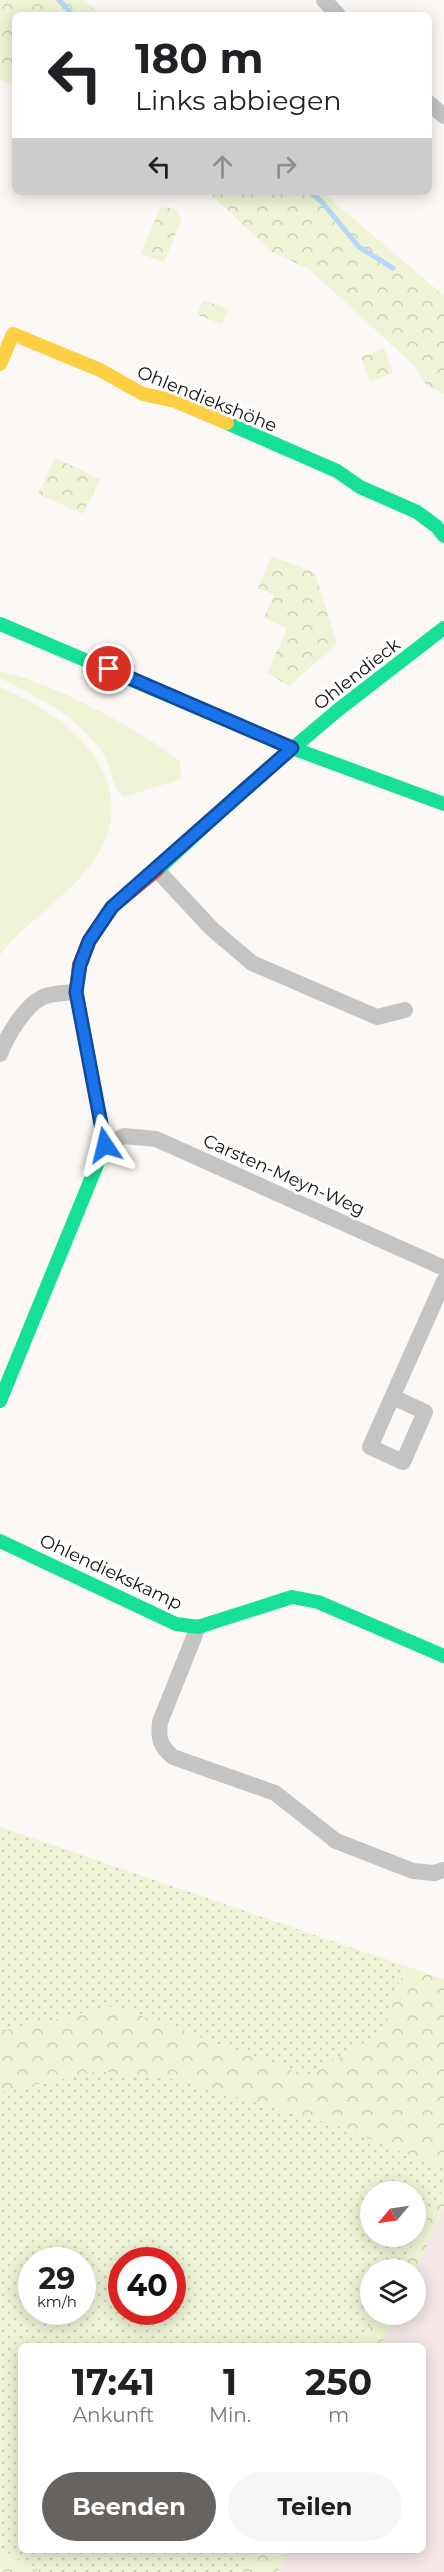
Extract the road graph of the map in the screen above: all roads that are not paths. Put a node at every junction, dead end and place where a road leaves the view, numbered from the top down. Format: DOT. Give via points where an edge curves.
graph roads {
  1 [pos="324,0"];
  2 [pos="335,12"];
  3 [pos="432,106"];
  4 [pos="444,116"];
  5 [pos="0,364"];
  6 [pos="444,536"];
  7 [pos="0,624"];
  8 [pos="444,628"];
  9 [pos="292,748"];
  10 [pos="444,804"];
  11 [pos="157,870"];
  12 [pos="76,992"];
  13 [pos="405,1010"];
  14 [pos="0,1054"];
  15 [pos="105,1145"];
  16 [pos="444,1268"];
  17 [pos="444,1281"];
  18 [pos="393,1397"];
  19 [pos="0,1401"];
  20 [pos="0,1541"];
  21 [pos="198,1628"];
  22 [pos="444,1656"];
  23 [pos="444,1870"];
  1 -- 2 [label="street"];
  3 -- 4 [label="street"];
  5 -- 6 [label="street, Ohlendiekshöhe" via="13,334 100,370 143,394 175,401 337,471 359,487 422,514"];
  7 -- 9 [label="street"];
  8 -- 9 [label="street, Ohlendieck"];
  9 -- 10 [label="street"];
  9 -- 11 [label="street"];
  11 -- 12 [label="street" via="112,907 102,921 80,965"];
  11 -- 13 [label="street" via="212,929 252,963 378,1017"];
  12 -- 14 [label="street" via="41,998 26,1012"];
  12 -- 15 [label="street"];
  15 -- 16 [label="street, Carsten-Meyn-Weg" via="124,1136 156,1139"];
  15 -- 19 [label="street"];
  17 -- 18 [label="street"];
  20 -- 21 [label="street, Ohlendiekskamp" via="176,1624"];
  21 -- 22 [label="street, Ohlendiekskamp" via="292,1598 318,1602"];
  21 -- 23 [label="street" via="160,1722 158,1737 162,1748 173,1757 275,1793 336,1841 413,1870"];
}
